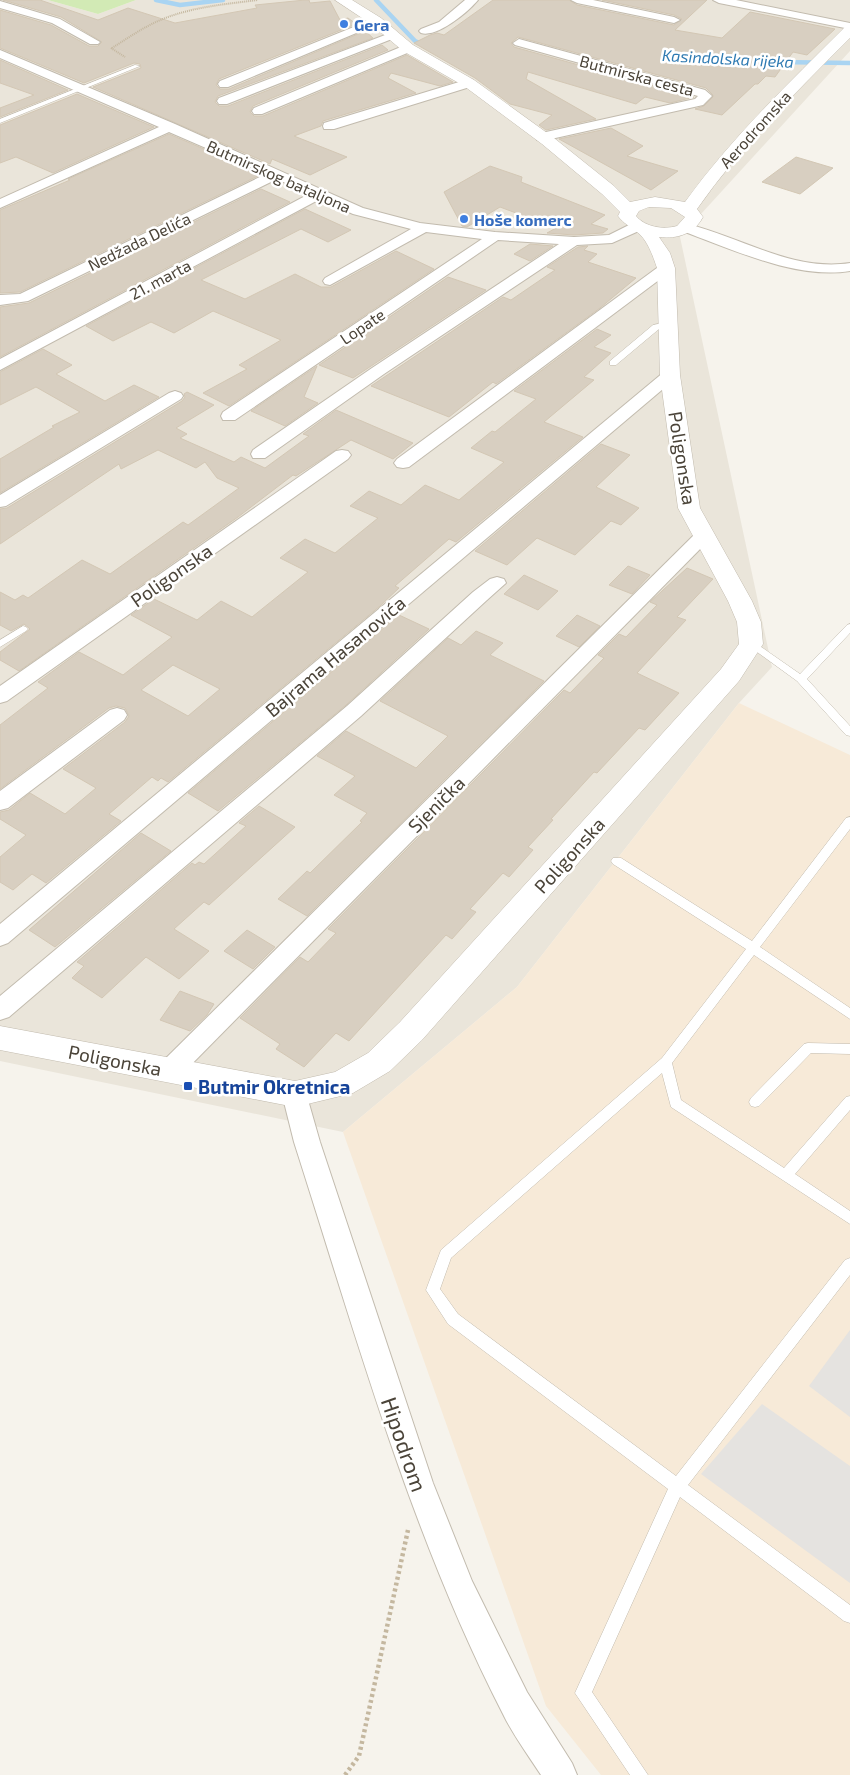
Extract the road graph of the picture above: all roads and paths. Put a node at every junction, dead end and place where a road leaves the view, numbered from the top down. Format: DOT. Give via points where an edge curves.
graph roads {
  1 [pos="258,0"];
  2 [pos="342,0"];
  3 [pos="472,0"];
  4 [pos="577,0"];
  5 [pos="719,0"];
  6 [pos="0,4"];
  7 [pos="674,20"];
  8 [pos="376,21"];
  9 [pos="850,26"];
  10 [pos="850,30"];
  11 [pos="425,31"];
  12 [pos="392,35"];
  13 [pos="94,42"];
  14 [pos="519,43"];
  15 [pos="112,48"];
  16 [pos="408,48"];
  17 [pos="0,54"];
  18 [pos="137,66"];
  19 [pos="469,82"];
  20 [pos="224,84"];
  21 [pos="78,89"];
  22 [pos="223,101"];
  23 [pos="258,111"];
  24 [pos="0,122"];
  25 [pos="330,126"];
  26 [pos="170,127"];
  27 [pos="542,137"];
  28 [pos="277,174"];
  29 [pos="704,186"];
  30 [pos="608,190"];
  31 [pos="319,194"];
  32 [pos="649,202"];
  33 [pos="667,202"];
  34 [pos="0,204"];
  35 [pos="688,210"];
  36 [pos="637,223"];
  37 [pos="425,227"];
  38 [pos="687,228"];
  39 [pos="495,236"];
  40 [pos="574,242"];
  41 [pos="665,251"];
  42 [pos="850,267"];
  43 [pos="330,281"];
  44 [pos="0,300"];
  45 [pos="668,324"];
  46 [pos="614,363"];
  47 [pos="0,365"];
  48 [pos="670,374"];
  49 [pos="175,396"];
  50 [pos="229,416"];
  51 [pos="259,454"];
  52 [pos="342,454"];
  53 [pos="403,463"];
  54 [pos="0,502"];
  55 [pos="703,536"];
  56 [pos="497,584"];
  57 [pos="850,626"];
  58 [pos="23,629"];
  59 [pos="0,644"];
  60 [pos="751,644"];
  61 [pos="802,679"];
  62 [pos="0,696"];
  63 [pos="117,715"];
  64 [pos="850,732"];
  65 [pos="0,802"];
  66 [pos="850,821"];
  67 [pos="617,861"];
  68 [pos="0,937"];
  69 [pos="753,948"];
  70 [pos="0,1010"];
  71 [pos="850,1014"];
  72 [pos="0,1038"];
  73 [pos="850,1049"];
  74 [pos="666,1062"];
  75 [pos="169,1070"];
  76 [pos="295,1094"];
  77 [pos="756,1102"];
  78 [pos="850,1102"];
  79 [pos="786,1175"];
  80 [pos="850,1218"];
  81 [pos="850,1264"];
  82 [pos="418,1483"];
  83 [pos="677,1487"];
  84 [pos="850,1615"];
  85 [pos="345,1775"];
  86 [pos="560,1775"];
  87 [pos="640,1775"];
  1 -- 15 [label="path" via="168,16"];
  2 -- 8 [label="street"];
  3 -- 11 [label="street" via="443,24"];
  4 -- 7 [label="street"];
  5 -- 9 [label="street"];
  6 -- 13 [label="street" via="56,22"];
  8 -- 12 [label="street"];
  8 -- 20 [label="street"];
  10 -- 29 [label="street, Aerodromska" via="805,74"];
  12 -- 16 [label="street"];
  12 -- 22 [label="street"];
  13 -- 15 [label="path"];
  14 -- 27 [label="street, Butmirska cesta" via="706,96 699,102 683,106"];
  15 -- 18 [label="path"];
  16 -- 19 [label="street"];
  16 -- 23 [label="street"];
  17 -- 21 [label="street, Butmirskog bataljona"];
  18 -- 21 [label="lane"];
  19 -- 25 [label="street"];
  19 -- 27 [label="street"];
  21 -- 24 [label="lane"];
  21 -- 26 [label="street, Butmirskog bataljona"];
  26 -- 28 [label="street, Butmirskog bataljona"];
  26 -- 34 [label="street"];
  27 -- 30 [label="street"];
  28 -- 31 [label="street, Butmirskog bataljona"];
  28 -- 44 [label="street, Nedžada Delića" via="23,298"];
  29 -- 33 [label="street, Aerodromska"];
  29 -- 35 [label="street, Aerodromska"];
  30 -- 32 [label="street"];
  30 -- 36 [label="street"];
  31 -- 37 [label="street, Butmirskog bataljona" via="358,211"];
  31 -- 47 [label="street, 21. marta"];
  32 -- 33 [label="street"];
  32 -- 36 [label="street" via="634,207"];
  33 -- 35 [label="street"];
  35 -- 38 [label="street" via="694,218"];
  36 -- 40 [label="street, Butmirskog bataljona" via="623,235 612,239"];
  36 -- 41 [label="street"];
  37 -- 39 [label="street, Butmirskog bataljona"];
  37 -- 43 [label="street"];
  38 -- 41 [label="street"];
  38 -- 42 [label="street" via="792,264 823,270"];
  39 -- 40 [label="street, Butmirskog bataljona"];
  39 -- 50 [label="street, Lopate"];
  40 -- 51 [label="street, Butmirskog bataljona"];
  41 -- 45 [label="street, Poligonska"];
  41 -- 53 [label="street"];
  45 -- 46 [label="lane" via="656,327"];
  45 -- 48 [label="street, Poligonska"];
  48 -- 55 [label="street, Poligonska" via="689,508"];
  48 -- 68 [label="street, Bajrama Hasanovića"];
  49 -- 54 [label="street"];
  52 -- 62 [label="street, Poligonska"];
  55 -- 60 [label="street, Poligonska" via="740,601 748,622"];
  55 -- 75 [label="street, Sjenička"];
  56 -- 70 [label="street" via="354,711"];
  57 -- 61 [label="lane"];
  58 -- 59 [label="lane"];
  60 -- 61 [label="lane"];
  60 -- 76 [label="street, Poligonska" via="730,675 411,1031 379,1062 342,1084"];
  61 -- 64 [label="lane"];
  63 -- 65 [label="street"];
  66 -- 69 [label="lane"];
  67 -- 69 [label="lane"];
  69 -- 71 [label="lane"];
  69 -- 74 [label="lane"];
  72 -- 75 [label="street, Poligonska"];
  73 -- 77 [label="lane" via="808,1048"];
  74 -- 79 [label="lane" via="676,1103"];
  74 -- 83 [label="lane" via="446,1254 433,1290 453,1319"];
  75 -- 76 [label="street, Poligonska"];
  76 -- 82 [label="street, Hipodrom" via="307,1142"];
  78 -- 79 [label="lane"];
  79 -- 80 [label="lane"];
  81 -- 83 [label="lane"];
  82 -- 85 [label="path" via="359,1756"];
  82 -- 86 [label="street, Hipodrom" via="460,1590 516,1704"];
  83 -- 84 [label="lane"];
  83 -- 87 [label="lane" via="583,1693"];
}
